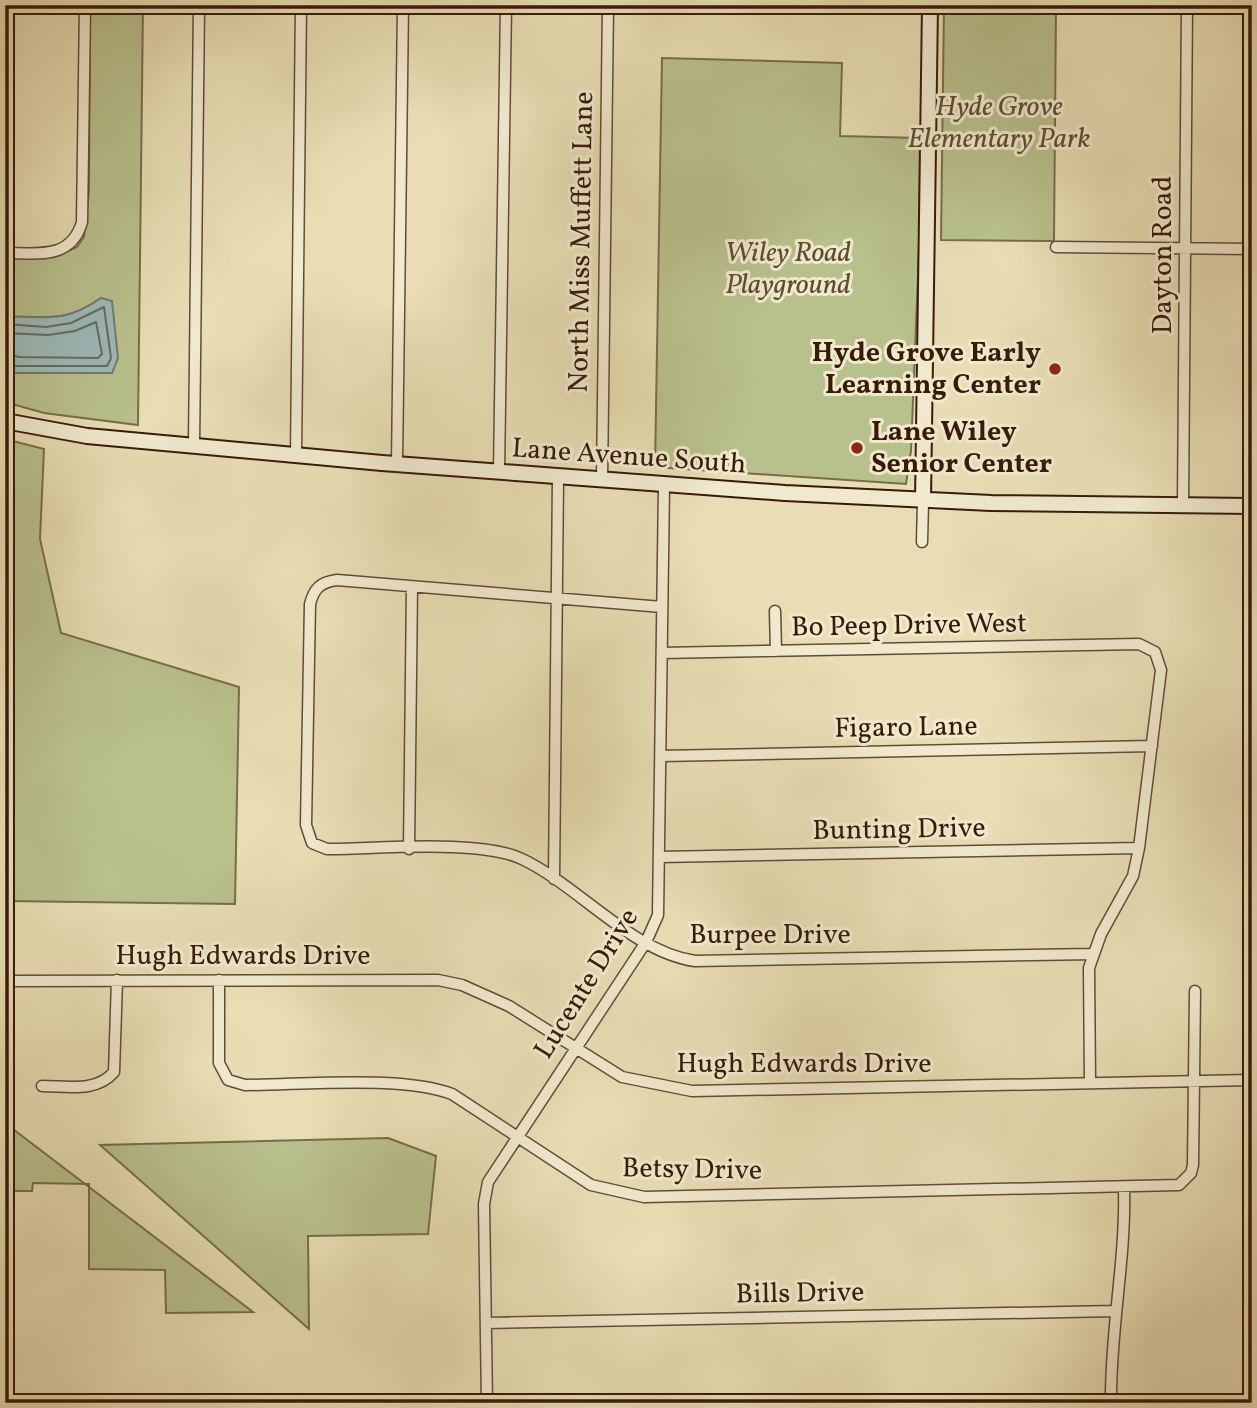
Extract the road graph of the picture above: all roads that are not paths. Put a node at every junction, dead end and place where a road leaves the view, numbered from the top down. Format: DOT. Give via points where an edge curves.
graph roads {
  1 [pos="85,5"];
  2 [pos="199,5"];
  3 [pos="301,5"];
  4 [pos="404,5"];
  5 [pos="506,5"];
  6 [pos="608,5"];
  7 [pos="930,5"];
  8 [pos="1187,5"];
  9 [pos="1056,247"];
  10 [pos="1186,248"];
  11 [pos="1252,249"];
  12 [pos="5,253"];
  13 [pos="5,421"];
  14 [pos="194,446"];
  15 [pos="296,455"];
  16 [pos="397,464"];
  17 [pos="499,472"];
  18 [pos="558,477"];
  19 [pos="602,480"];
  20 [pos="664,485"];
  21 [pos="923,501"];
  22 [pos="1183,504"];
  23 [pos="1252,506"];
  24 [pos="922,542"];
  25 [pos="412,587"];
  26 [pos="556,599"];
  27 [pos="662,607"];
  28 [pos="775,611"];
  29 [pos="776,652"];
  30 [pos="662,653"];
  31 [pos="1152,746"];
  32 [pos="661,756"];
  33 [pos="1139,848"];
  34 [pos="409,849"];
  35 [pos="660,858"];
  36 [pos="554,879"];
  37 [pos="646,942"];
  38 [pos="1092,954"];
  39 [pos="219,979"];
  40 [pos="117,980"];
  41 [pos="5,981"];
  42 [pos="1195,991"];
  43 [pos="575,1048"];
  44 [pos="1252,1080"];
  45 [pos="1194,1081"];
  46 [pos="1090,1083"];
  47 [pos="42,1086"];
  48 [pos="515,1136"];
  49 [pos="1124,1188"];
  50 [pos="1115,1311"];
  51 [pos="486,1323"];
  52 [pos="487,1403"];
  53 [pos="1111,1403"];
  1 -- 12 [label="street" via="82,222 78,236 61,251"];
  2 -- 14 [label="street"];
  3 -- 15 [label="street"];
  4 -- 16 [label="street"];
  5 -- 17 [label="street"];
  6 -- 19 [label="street, North Miss Muffett Lane"];
  7 -- 21 [label="main road"];
  8 -- 10 [label="street, Dayton Road"];
  9 -- 10 [label="street"];
  10 -- 11 [label="street"];
  10 -- 22 [label="street, Dayton Road"];
  13 -- 14 [label="main road, Lane Avenue South" via="87,436"];
  14 -- 15 [label="main road, Lane Avenue South"];
  15 -- 16 [label="main road, Lane Avenue South"];
  16 -- 17 [label="main road, Lane Avenue South"];
  17 -- 18 [label="main road, Lane Avenue South"];
  18 -- 19 [label="main road, Lane Avenue South"];
  18 -- 26 [label="street"];
  19 -- 20 [label="main road, Lane Avenue South"];
  20 -- 21 [label="main road, Lane Avenue South"];
  20 -- 27 [label="street, Lucente Drive"];
  21 -- 22 [label="main road, Lane Avenue South"];
  21 -- 24 [label="street"];
  22 -- 23 [label="main road, Lane Avenue South"];
  25 -- 26 [label="street"];
  25 -- 34 [label="street"];
  25 -- 34 [label="street, Burpee Drive" via="337,580 321,584 313,592 306,825 312,843 327,849"];
  26 -- 27 [label="street"];
  26 -- 36 [label="street"];
  27 -- 30 [label="street, Lucente Drive"];
  28 -- 29 [label="street"];
  29 -- 30 [label="street, Bo Peep Drive West"];
  29 -- 31 [label="street, Bo Peep Drive West" via="1139,644 1155,652 1161,670"];
  30 -- 32 [label="street, Lucente Drive"];
  31 -- 32 [label="street, Figaro Lane"];
  31 -- 33 [label="street"];
  32 -- 35 [label="street, Lucente Drive"];
  33 -- 35 [label="street, Bunting Drive"];
  33 -- 38 [label="street" via="1125,895"];
  34 -- 36 [label="street, Burpee Drive" via="496,850 523,859"];
  35 -- 37 [label="street, Lucente Drive" via="659,907"];
  36 -- 37 [label="street, Burpee Drive"];
  37 -- 38 [label="street, Burpee Drive" via="670,956 695,961"];
  37 -- 43 [label="street, Lucente Drive"];
  38 -- 46 [label="street" via="1088,985"];
  39 -- 40 [label="street, Hugh Edwards Drive"];
  39 -- 43 [label="street, Hugh Edwards Drive" via="438,980 485,993"];
  39 -- 48 [label="street, Betsy Drive" via="219,1063 228,1080 245,1085 423,1085 452,1094"];
  40 -- 41 [label="street, Hugh Edwards Drive"];
  40 -- 47 [label="street" via="114,1072 92,1087"];
  42 -- 45 [label="street, Betsy Drive"];
  43 -- 46 [label="street, Hugh Edwards Drive" via="622,1077 692,1091"];
  43 -- 48 [label="street, Lucente Drive"];
  44 -- 45 [label="street, Hugh Edwards Drive"];
  45 -- 46 [label="street, Hugh Edwards Drive"];
  45 -- 49 [label="street, Betsy Drive" via="1191,1173 1179,1185"];
  48 -- 49 [label="street, Betsy Drive" via="591,1185 644,1197"];
  48 -- 51 [label="street, Lucente Drive" via="485,1194"];
  49 -- 50 [label="street" via="1124,1256"];
  50 -- 51 [label="street, Bills Drive"];
  50 -- 53 [label="street"];
  51 -- 52 [label="street, Lucente Drive"];
}
